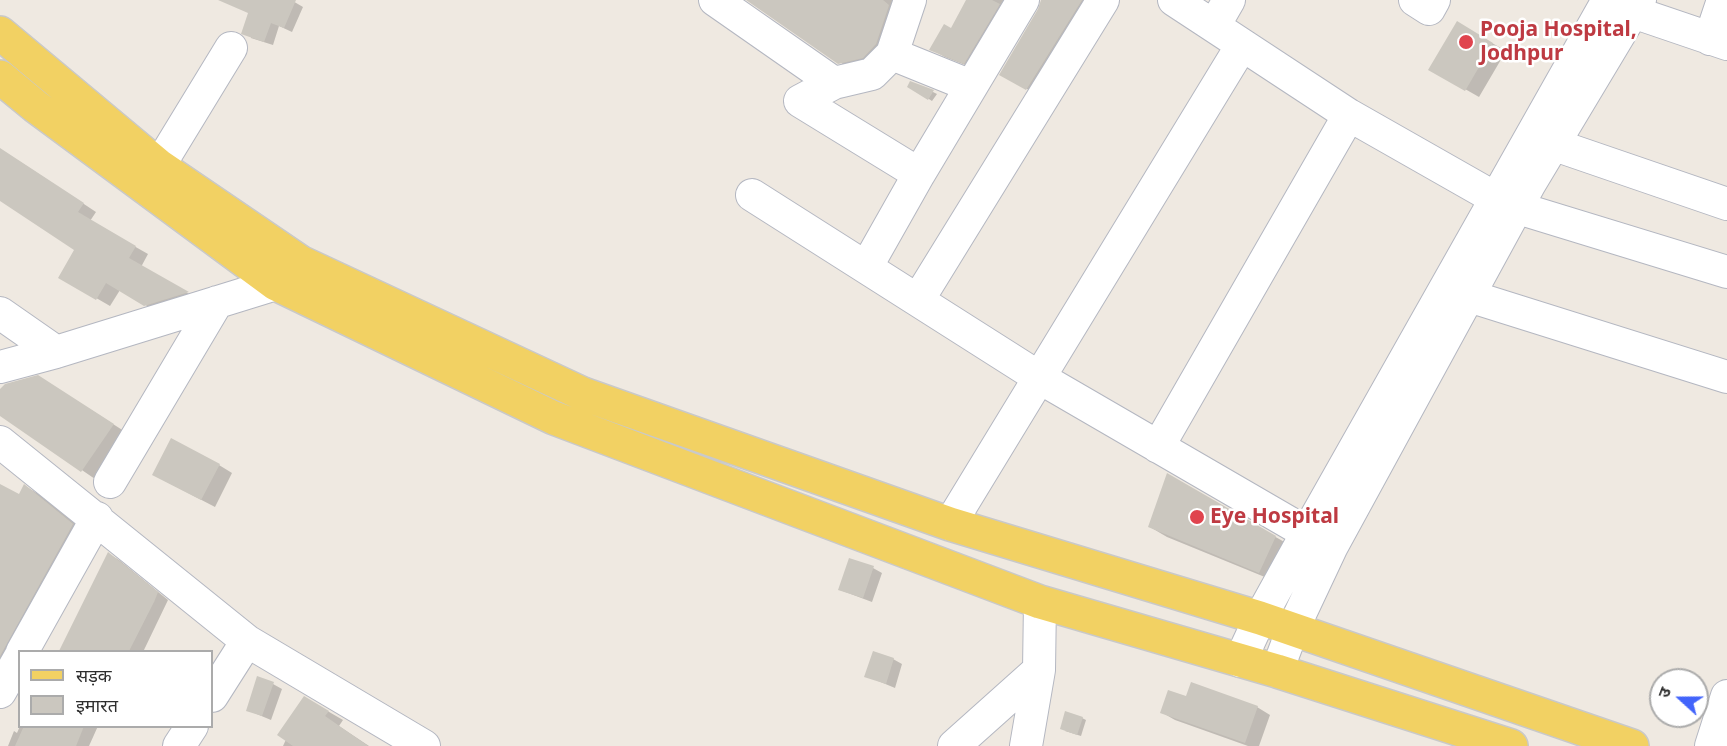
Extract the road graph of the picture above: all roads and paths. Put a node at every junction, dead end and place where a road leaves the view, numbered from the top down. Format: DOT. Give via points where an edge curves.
graph roads {
  1 [pos="715,0"];
  2 [pos="1103,0"];
  3 [pos="1174,0"];
  4 [pos="1415,0"];
  5 [pos="1434,0"];
  6 [pos="1723,0"];
  7 [pos="907,1"];
  8 [pos="1016,2"];
  9 [pos="1627,4"];
  10 [pos="1221,13"];
  11 [pos="0,33"];
  12 [pos="1718,41"];
  13 [pos="1242,45"];
  14 [pos="231,48"];
  15 [pos="892,54"];
  16 [pos="0,77"];
  17 [pos="834,83"];
  18 [pos="971,86"];
  19 [pos="1349,115"];
  20 [pos="1555,144"];
  21 [pos="159,166"];
  22 [pos="919,174"];
  23 [pos="752,195"];
  24 [pos="1507,203"];
  25 [pos="1727,204"];
  26 [pos="867,266"];
  27 [pos="1727,272"];
  28 [pos="276,284"];
  29 [pos="1469,296"];
  30 [pos="918,300"];
  31 [pos="217,302"];
  32 [pos="0,313"];
  33 [pos="56,352"];
  34 [pos="0,367"];
  35 [pos="1727,377"];
  36 [pos="1040,378"];
  37 [pos="0,442"];
  38 [pos="1158,447"];
  39 [pos="110,482"];
  40 [pos="97,518"];
  41 [pos="950,524"];
  42 [pos="1307,533"];
  43 [pos="1040,602"];
  44 [pos="1260,618"];
  45 [pos="1292,631"];
  46 [pos="247,641"];
  47 [pos="23,650"];
  48 [pos="18,660"];
  49 [pos="1240,661"];
  50 [pos="1039,670"];
  51 [pos="1277,671"];
  52 [pos="0,692"];
  53 [pos="213,694"];
  54 [pos="1727,696"];
  55 [pos="191,728"];
  56 [pos="179,746"];
  57 [pos="424,746"];
  58 [pos="954,746"];
  59 [pos="1026,746"];
  60 [pos="1511,746"];
  61 [pos="1632,746"];
  62 [pos="1711,746"];
  1 -- 17 [label="street"];
  2 -- 30 [label="street"];
  3 -- 10 [label="street"];
  4 -- 5 [label="street" via="1429,9"];
  6 -- 12 [label="street"];
  7 -- 15 [label="street"];
  8 -- 18 [label="street"];
  9 -- 12 [label="street"];
  9 -- 20 [label="street"];
  9 -- 24 [label="street"];
  10 -- 13 [label="street"];
  11 -- 21 [label="main road"];
  13 -- 19 [label="street"];
  13 -- 36 [label="street"];
  14 -- 21 [label="street"];
  15 -- 17 [label="street" via="872,74"];
  15 -- 18 [label="street"];
  16 -- 28 [label="main road"];
  17 -- 22 [label="street" via="800,101"];
  18 -- 22 [label="street"];
  19 -- 24 [label="street"];
  19 -- 38 [label="street"];
  20 -- 24 [label="street" via="1529,185"];
  20 -- 25 [label="street"];
  21 -- 41 [label="main road" via="300,262 583,394"];
  22 -- 26 [label="street"];
  23 -- 26 [label="street"];
  24 -- 27 [label="street"];
  24 -- 29 [label="street"];
  24 -- 42 [label="street"];
  26 -- 30 [label="street"];
  28 -- 31 [label="street"];
  28 -- 43 [label="main road" via="554,418"];
  29 -- 35 [label="street"];
  29 -- 45 [label="street" via="1332,546"];
  30 -- 36 [label="street"];
  31 -- 33 [label="street"];
  31 -- 39 [label="street"];
  32 -- 33 [label="street"];
  33 -- 34 [label="street"];
  36 -- 38 [label="street"];
  36 -- 41 [label="street"];
  37 -- 40 [label="street"];
  38 -- 42 [label="street"];
  40 -- 46 [label="street"];
  40 -- 47 [label="street"];
  41 -- 44 [label="main road"];
  42 -- 44 [label="street"];
  43 -- 49 [label="main road"];
  43 -- 50 [label="street"];
  44 -- 45 [label="main road"];
  44 -- 49 [label="street"];
  45 -- 51 [label="street"];
  45 -- 61 [label="main road"];
  46 -- 53 [label="street"];
  46 -- 57 [label="street"];
  48 -- 52 [label="street"];
  49 -- 51 [label="main road"];
  50 -- 58 [label="street"];
  50 -- 59 [label="street"];
  51 -- 60 [label="main road"];
  54 -- 62 [label="street"];
  55 -- 56 [label="street"];
}
